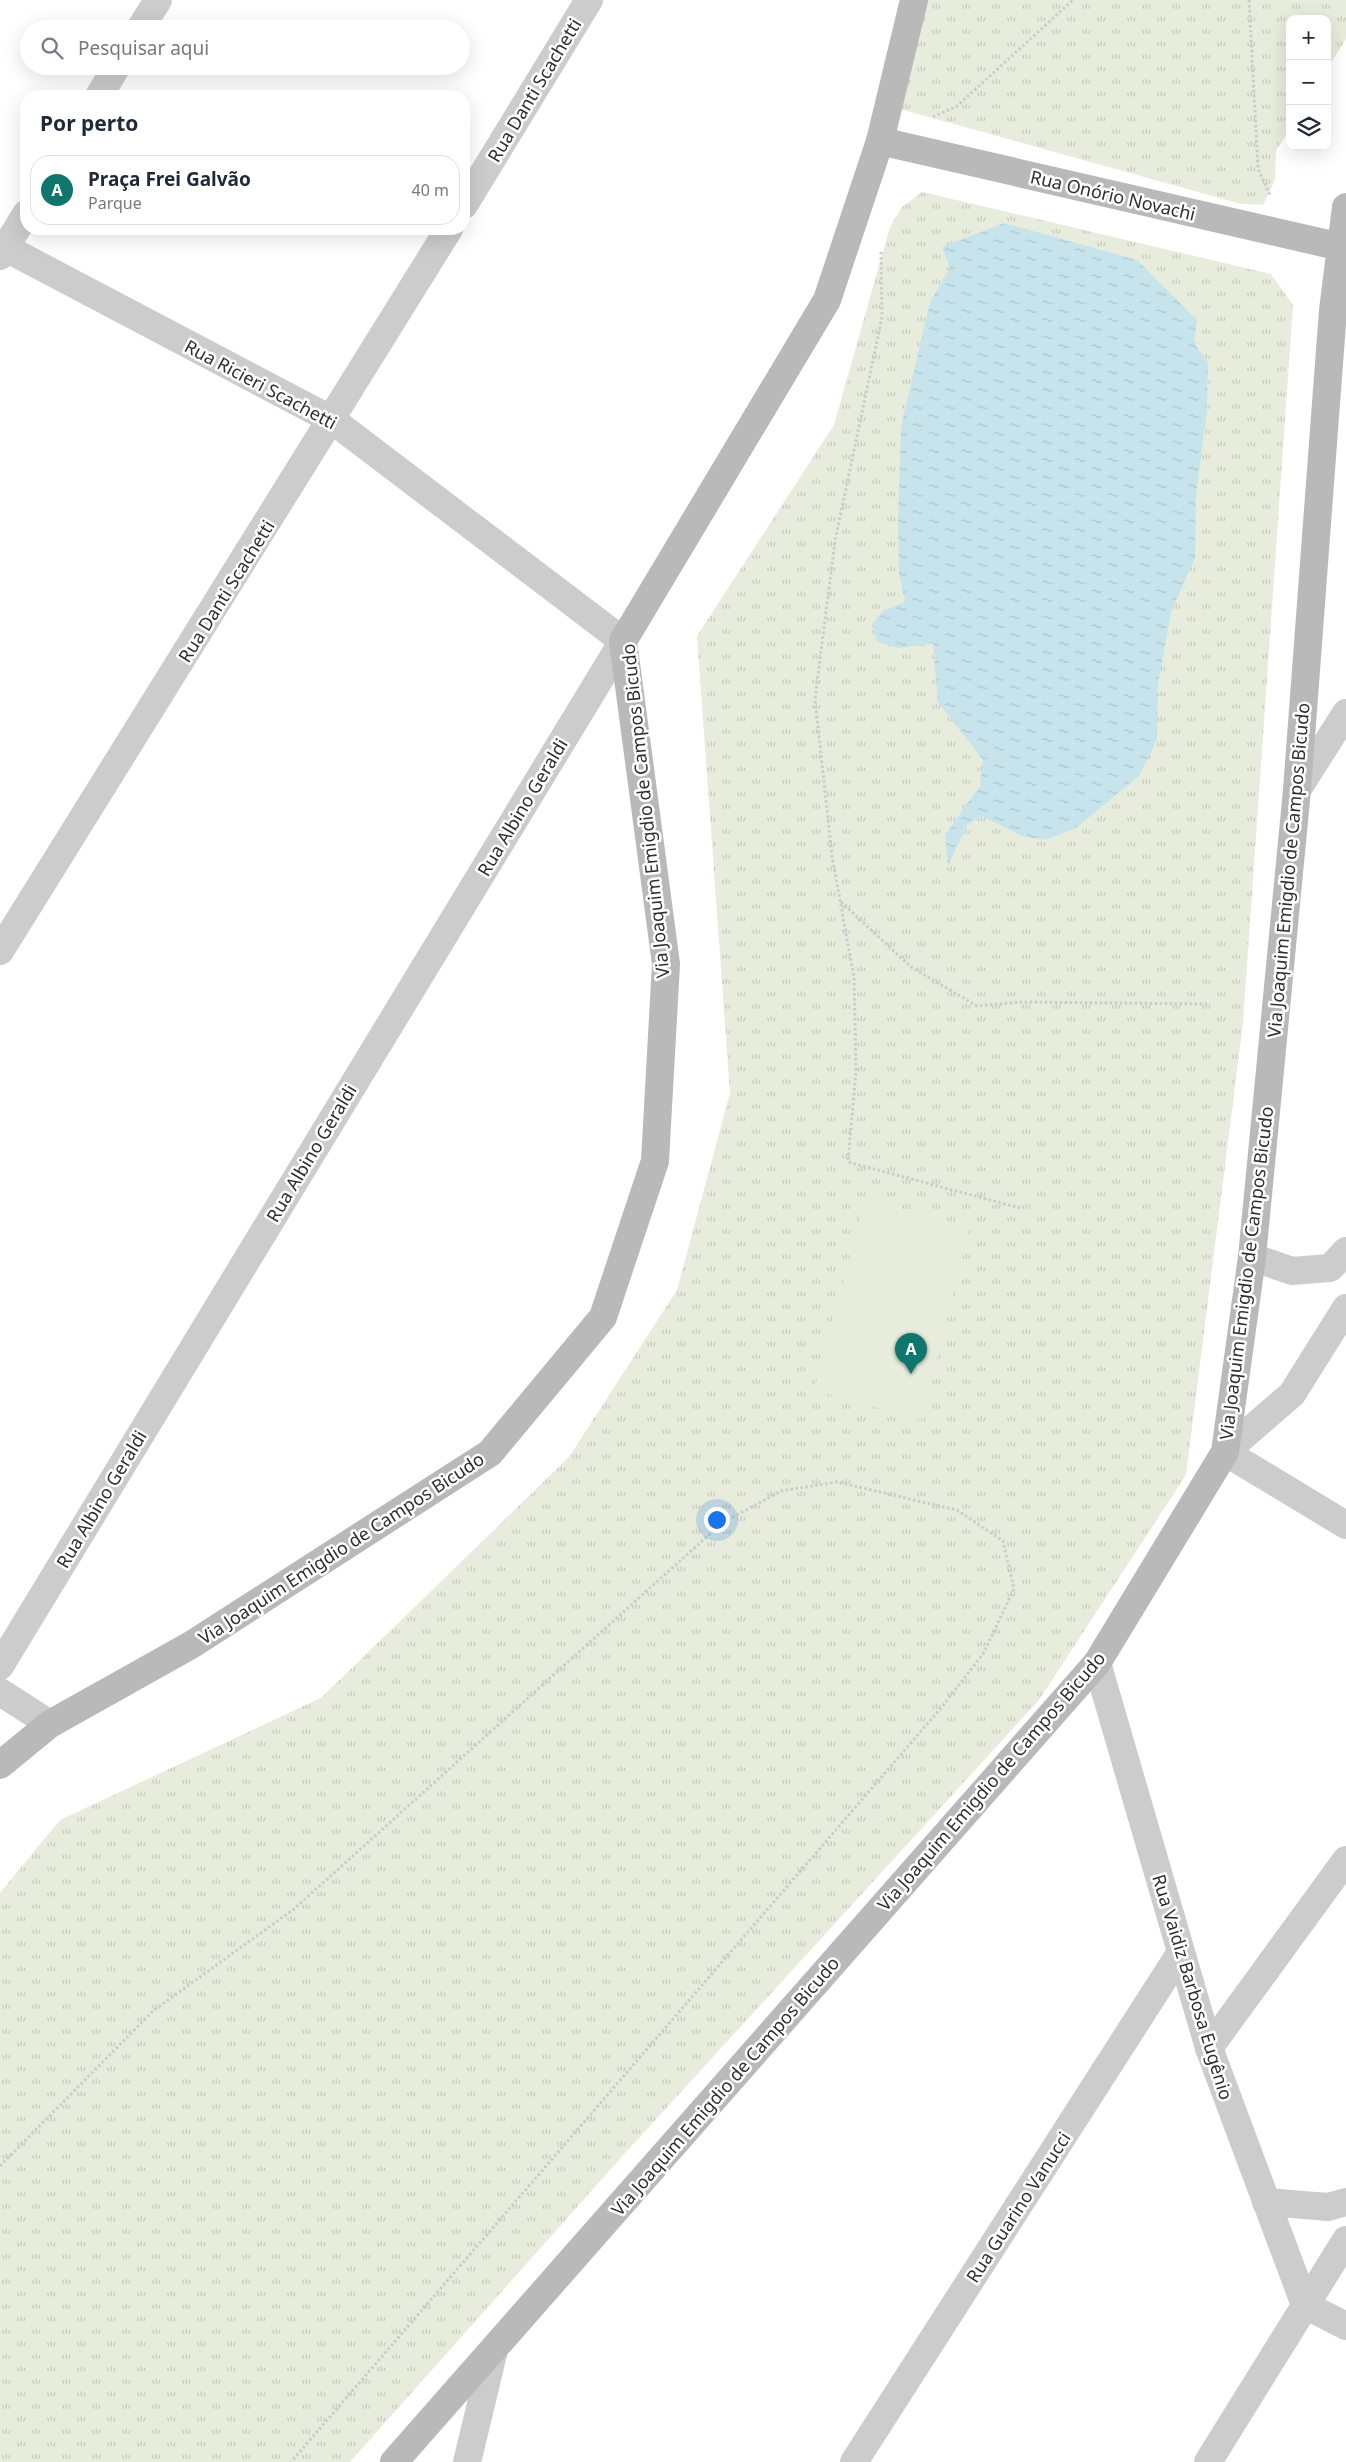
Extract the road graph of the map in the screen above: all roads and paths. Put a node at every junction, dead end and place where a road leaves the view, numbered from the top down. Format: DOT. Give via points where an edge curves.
graph roads {
  1 [pos="158,0"];
  2 [pos="589,0"];
  3 [pos="914,0"];
  4 [pos="1073,0"];
  5 [pos="1249,0"];
  6 [pos="146,20"];
  7 [pos="112,75"];
  8 [pos="103,90"];
  9 [pos="931,118"];
  10 [pos="880,140"];
  11 [pos="470,195"];
  12 [pos="1346,207"];
  13 [pos="20,223"];
  14 [pos="445,235"];
  15 [pos="1289,236"];
  16 [pos="881,248"];
  17 [pos="1343,248"];
  18 [pos="2,250"];
  19 [pos="332,420"];
  20 [pos="623,641"];
  21 [pos="1346,713"];
  22 [pos="1297,790"];
  23 [pos="841,902"];
  24 [pos="0,952"];
  25 [pos="1210,1004"];
  26 [pos="1020,1208"];
  27 [pos="1346,1251"];
  28 [pos="1252,1257"];
  29 [pos="1346,1308"];
  30 [pos="1225,1452"];
  31 [pos="1346,1525"];
  32 [pos="1097,1663"];
  33 [pos="0,1666"];
  34 [pos="0,1692"];
  35 [pos="50,1724"];
  36 [pos="0,1765"];
  37 [pos="1346,1860"];
  38 [pos="1181,1952"];
  39 [pos="1209,2048"];
  40 [pos="0,2166"];
  41 [pos="1266,2202"];
  42 [pos="1346,2202"];
  43 [pos="1346,2240"];
  44 [pos="1305,2305"];
  45 [pos="1346,2326"];
  46 [pos="494,2350"];
  47 [pos="291,2462"];
  48 [pos="394,2462"];
  49 [pos="467,2462"];
  50 [pos="854,2462"];
  51 [pos="1208,2462"];
  1 -- 6 [label="street"];
  2 -- 11 [label="street, Rua Danti Scachetti"];
  3 -- 10 [label="street, Via Joaquim Emigdio de Campos Bicudo"];
  4 -- 9 [label="path" via="957,106"];
  5 -- 15 [label="path" via="1258,169"];
  7 -- 8 [label="street"];
  10 -- 15 [label="street, Rua Onório Novachi"];
  10 -- 20 [label="street, Via Joaquim Emigdio de Campos Bicudo" via="827,300"];
  12 -- 17 [label="street, Via Joaquim Emigdio de Campos Bicudo"];
  13 -- 18 [label="street"];
  14 -- 19 [label="street, Rua Danti Scachetti"];
  15 -- 17 [label="street, Rua Onório Novachi"];
  16 -- 23 [label="path" via="882,317 834,540 815,699 832,856"];
  17 -- 22 [label="street, Via Joaquim Emigdio de Campos Bicudo" via="1333,310"];
  18 -- 19 [label="street, Rua Ricieri Scachetti"];
  19 -- 20 [label="street, Rua Ricieri Scachetti"];
  19 -- 24 [label="street, Rua Danti Scachetti"];
  20 -- 33 [label="street, Rua Albino Geraldi"];
  20 -- 35 [label="street, Via Joaquim Emigdio de Campos Bicudo" via="666,964 655,1161 602,1317 490,1453 191,1645"];
  21 -- 22 [label="street"];
  22 -- 28 [label="street, Via Joaquim Emigdio de Campos Bicudo"];
  23 -- 25 [label="path" via="911,967 977,1006 1021,1002"];
  23 -- 26 [label="path" via="854,977 856,1071 848,1162"];
  27 -- 28 [label="street" via="1330,1268 1292,1271"];
  28 -- 30 [label="street, Via Joaquim Emigdio de Campos Bicudo"];
  29 -- 30 [label="street" via="1292,1394"];
  30 -- 31 [label="street"];
  30 -- 32 [label="street, Via Joaquim Emigdio de Campos Bicudo"];
  32 -- 38 [label="street, Rua Vaidiz Barbosa Eugênio"];
  32 -- 46 [label="street, Via Joaquim Emigdio de Campos Bicudo"];
  34 -- 35 [label="street"];
  35 -- 36 [label="street"];
  37 -- 39 [label="street"];
  38 -- 39 [label="street, Rua Vaidiz Barbosa Eugênio"];
  38 -- 50 [label="street, Rua Guarino Vanucci"];
  39 -- 41 [label="street, Rua Vaidiz Barbosa Eugênio"];
  40 -- 47 [label="path" via="153,2011 294,1909 722,1523 781,1491 837,1482 957,1510 1003,1541 1014,1589 983,1654"];
  41 -- 42 [label="street" via="1328,2206"];
  41 -- 44 [label="street, Rua Vaidiz Barbosa Eugênio"];
  43 -- 44 [label="street"];
  44 -- 45 [label="street"];
  44 -- 51 [label="street"];
  46 -- 48 [label="street, Via Joaquim Emigdio de Campos Bicudo"];
  46 -- 49 [label="street"];
}
